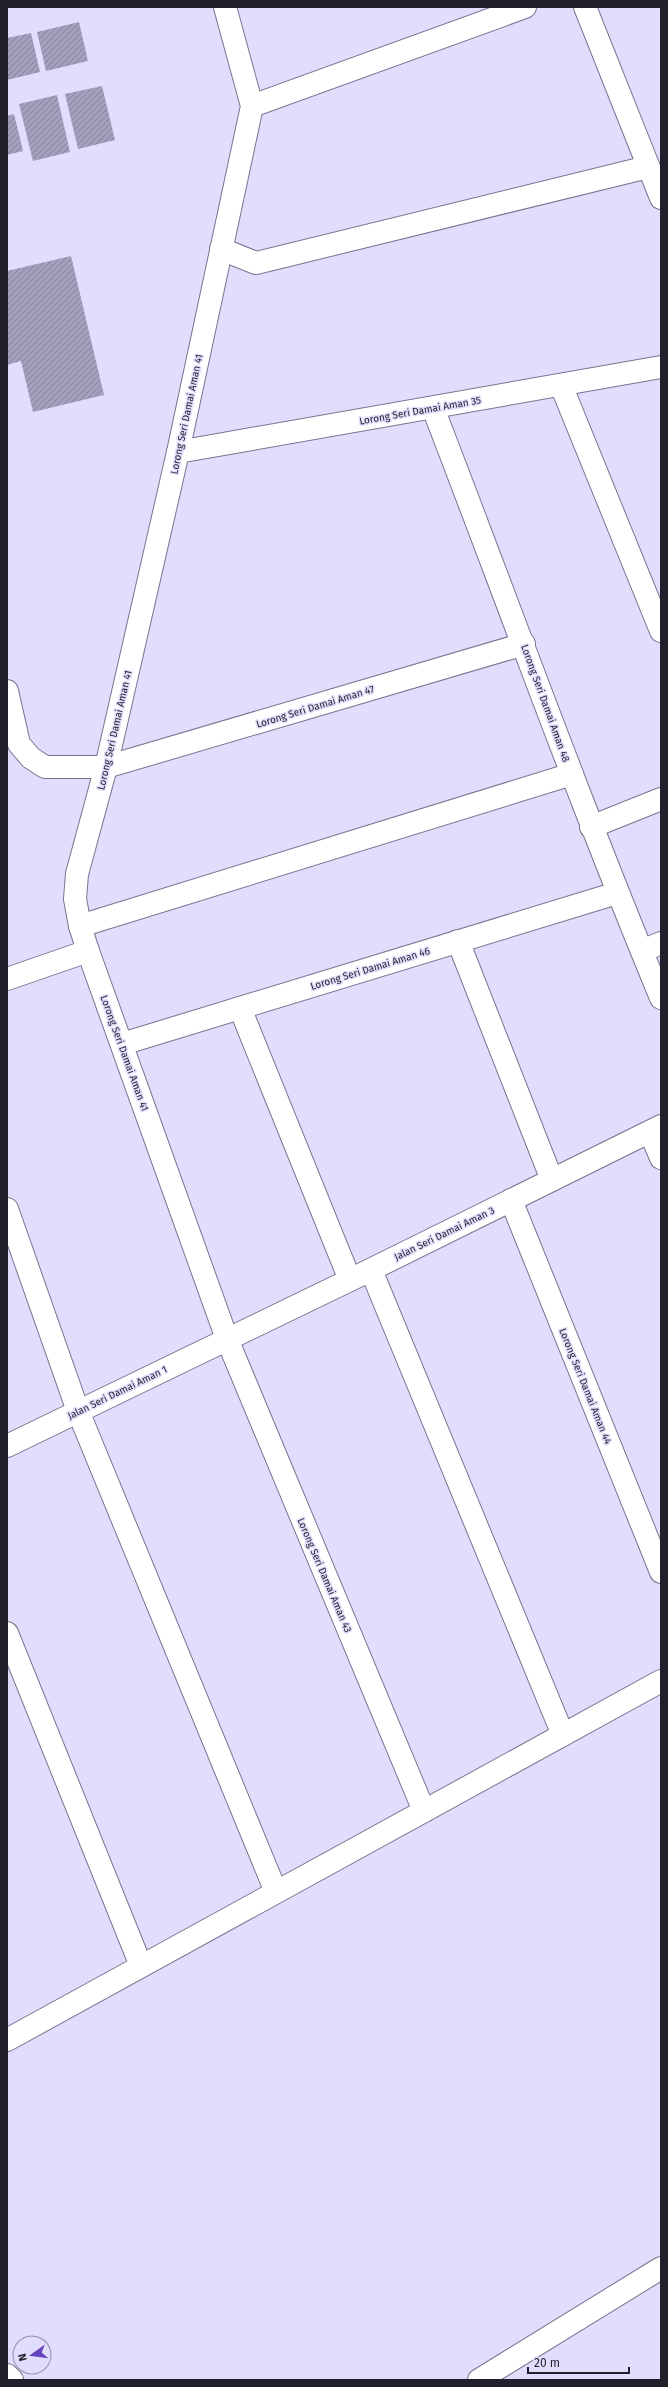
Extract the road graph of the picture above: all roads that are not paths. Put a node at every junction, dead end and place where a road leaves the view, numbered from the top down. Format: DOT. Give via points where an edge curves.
graph roads {
  1 [pos="225,7"];
  2 [pos="525,7"];
  3 [pos="585,7"];
  4 [pos="252,106"];
  5 [pos="648,167"];
  6 [pos="661,198"];
  7 [pos="221,250"];
  8 [pos="661,367"];
  9 [pos="561,385"];
  10 [pos="433,408"];
  11 [pos="178,452"];
  12 [pos="661,631"];
  13 [pos="524,644"];
  14 [pos="7,691"];
  15 [pos="106,767"];
  16 [pos="572,774"];
  17 [pos="661,799"];
  18 [pos="591,827"];
  19 [pos="617,893"];
  20 [pos="80,926"];
  21 [pos="458,941"];
  22 [pos="651,947"];
  23 [pos="88,951"];
  24 [pos="7,980"];
  25 [pos="661,998"];
  26 [pos="240,1008"];
  27 [pos="122,1044"];
  28 [pos="656,1129"];
  29 [pos="661,1158"];
  30 [pos="552,1180"];
  31 [pos="511,1200"];
  32 [pos="7,1210"];
  33 [pos="371,1270"];
  34 [pos="350,1280"];
  35 [pos="227,1339"];
  36 [pos="78,1411"];
  37 [pos="7,1446"];
  38 [pos="661,1572"];
  39 [pos="7,1633"];
  40 [pos="661,1681"];
  41 [pos="563,1735"];
  42 [pos="424,1811"];
  43 [pos="276,1892"];
  44 [pos="141,1966"];
  45 [pos="7,2040"];
  46 [pos="661,2268"];
  47 [pos="7,2375"];
  48 [pos="12,2380"];
  49 [pos="479,2380"];
  1 -- 4 [label="street"];
  2 -- 4 [label="street"];
  3 -- 5 [label="street"];
  4 -- 7 [label="street, Lorong Seri Damai Aman 41"];
  5 -- 6 [label="street"];
  5 -- 7 [label="street" via="256,263"];
  7 -- 11 [label="street, Lorong Seri Damai Aman 41"];
  8 -- 9 [label="street, Lorong Seri Damai Aman 35"];
  9 -- 10 [label="street, Lorong Seri Damai Aman 35"];
  9 -- 12 [label="street"];
  10 -- 11 [label="street, Lorong Seri Damai Aman 35"];
  10 -- 13 [label="street, Lorong Seri Damai Aman 48"];
  11 -- 15 [label="street, Lorong Seri Damai Aman 41"];
  13 -- 15 [label="street, Lorong Seri Damai Aman 47"];
  13 -- 16 [label="street, Lorong Seri Damai Aman 48"];
  14 -- 15 [label="street, Lorong Seri Damai Aman 47" via="19,744 31,758 45,767"];
  15 -- 20 [label="street, Lorong Seri Damai Aman 41" via="77,874 75,899"];
  16 -- 18 [label="street, Lorong Seri Damai Aman 48"];
  16 -- 20 [label="street"];
  17 -- 18 [label="street"];
  18 -- 19 [label="street, Lorong Seri Damai Aman 48"];
  19 -- 21 [label="street, Lorong Seri Damai Aman 46"];
  19 -- 22 [label="street, Lorong Seri Damai Aman 48"];
  20 -- 23 [label="street, Lorong Seri Damai Aman 41"];
  21 -- 26 [label="street, Lorong Seri Damai Aman 46"];
  21 -- 30 [label="street"];
  22 -- 25 [label="street, Lorong Seri Damai Aman 48"];
  23 -- 24 [label="street"];
  23 -- 27 [label="street, Lorong Seri Damai Aman 41"];
  26 -- 27 [label="street, Lorong Seri Damai Aman 46"];
  26 -- 34 [label="street"];
  27 -- 35 [label="street, Lorong Seri Damai Aman 41"];
  28 -- 29 [label="street"];
  28 -- 30 [label="street, Jalan Seri Damai Aman 3"];
  30 -- 31 [label="street, Jalan Seri Damai Aman 3"];
  31 -- 33 [label="street, Jalan Seri Damai Aman 3"];
  31 -- 38 [label="street, Lorong Seri Damai Aman 44"];
  32 -- 36 [label="street"];
  33 -- 34 [label="street, Jalan Seri Damai Aman 3"];
  33 -- 41 [label="street"];
  34 -- 35 [label="street, Jalan Seri Damai Aman 3"];
  35 -- 36 [label="street, Jalan Seri Damai Aman 1"];
  35 -- 42 [label="street, Lorong Seri Damai Aman 43"];
  36 -- 37 [label="street, Jalan Seri Damai Aman 1"];
  36 -- 43 [label="street"];
  39 -- 44 [label="street"];
  40 -- 41 [label="street"];
  41 -- 42 [label="street"];
  42 -- 43 [label="street"];
  43 -- 44 [label="street"];
  44 -- 45 [label="street"];
  46 -- 49 [label="street"];
  47 -- 48 [label="street"];
}
